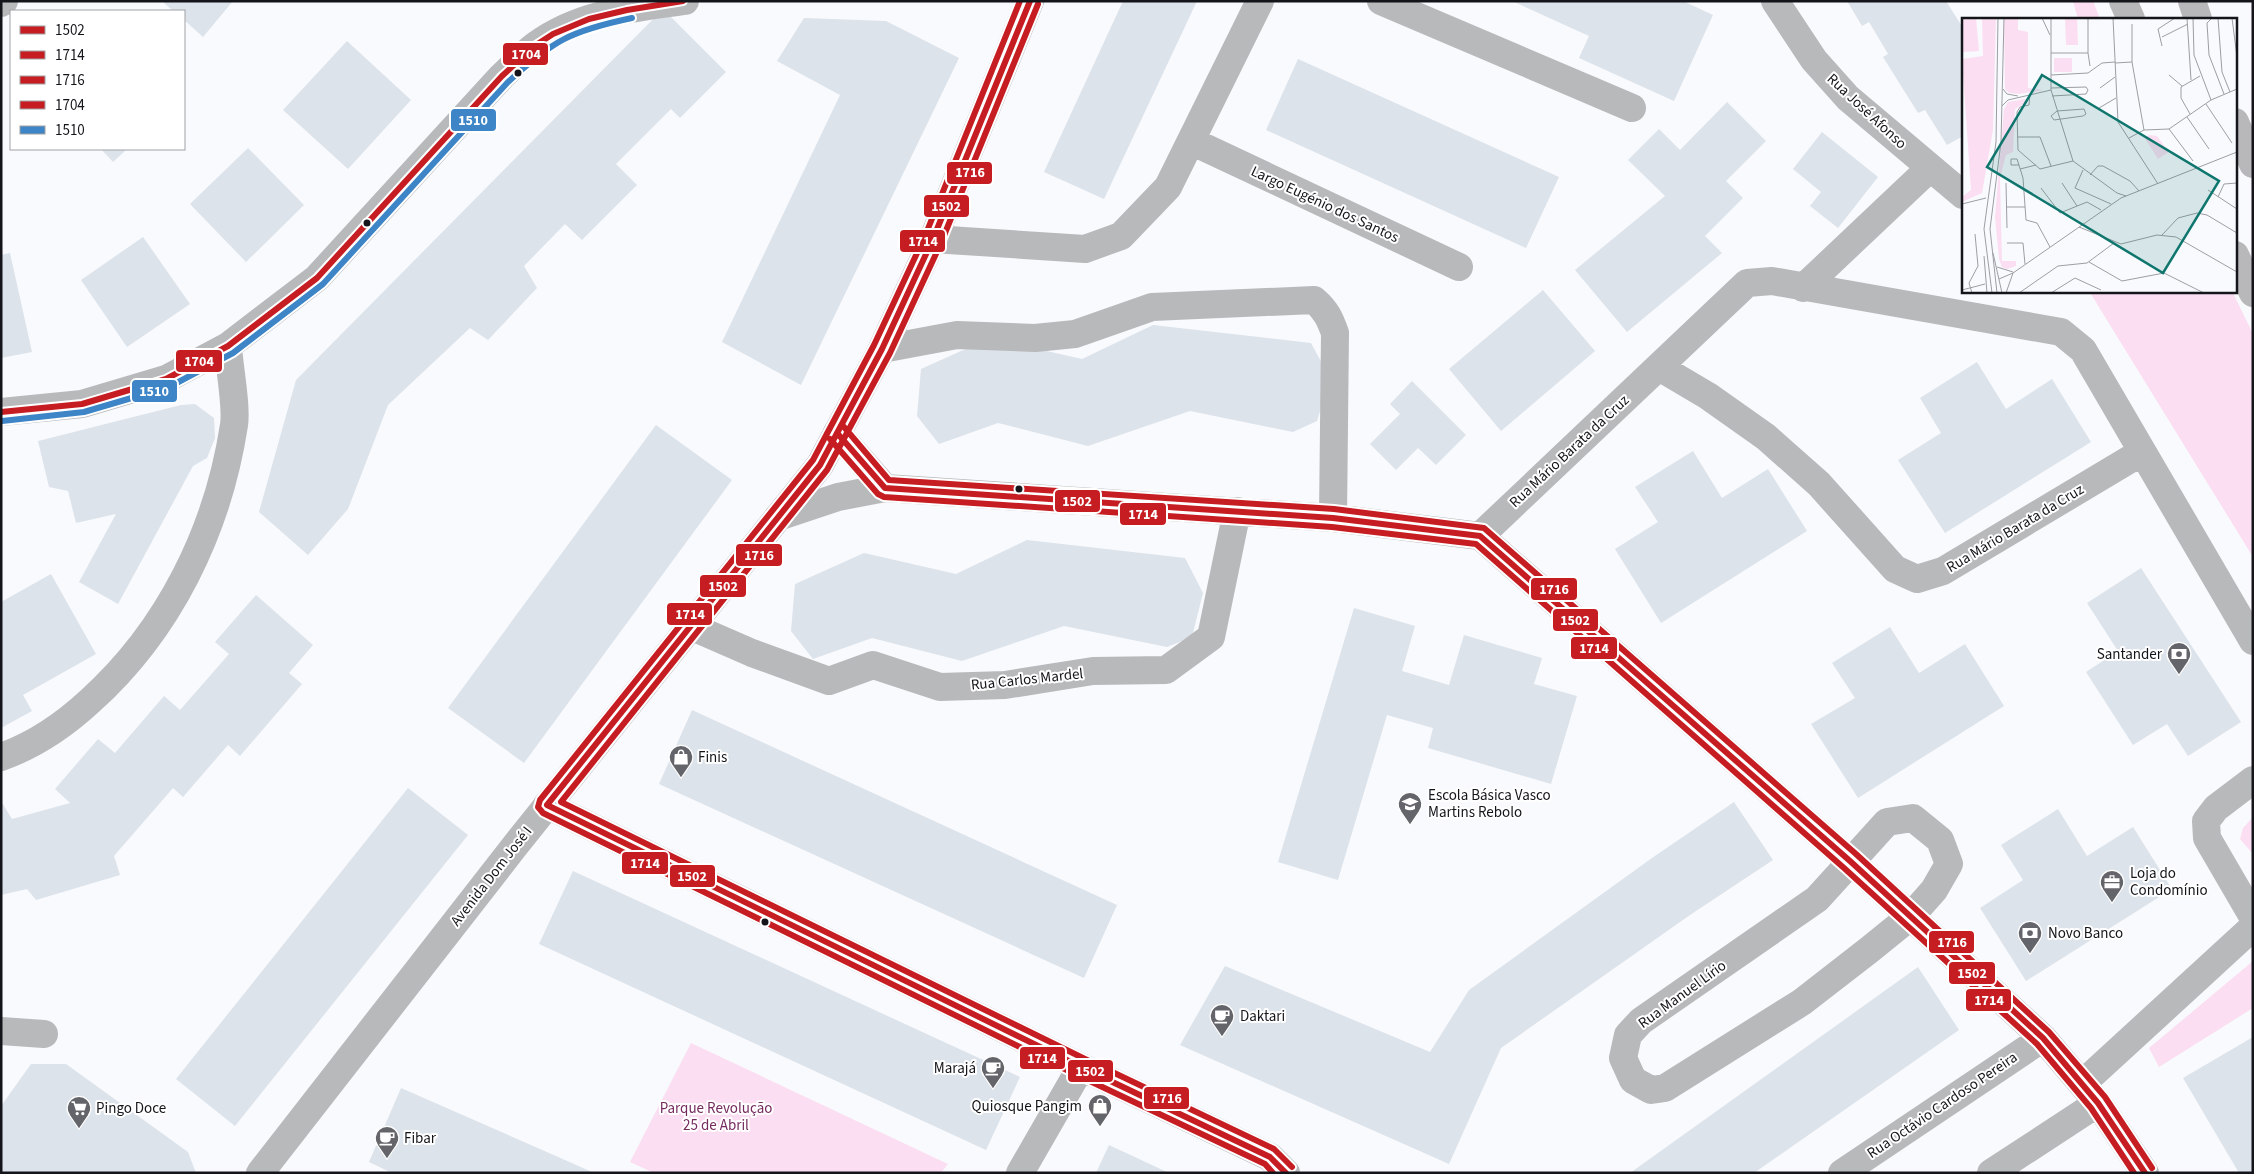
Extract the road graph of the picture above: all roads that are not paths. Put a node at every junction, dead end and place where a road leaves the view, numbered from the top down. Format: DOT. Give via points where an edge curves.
graph roads {
  1 [pos="685,1"];
  2 [pos="1030,1"];
  3 [pos="1260,1"];
  4 [pos="1381,1"];
  5 [pos="1776,1"];
  6 [pos="2123,1"];
  7 [pos="2192,1"];
  8 [pos="630,5"];
  9 [pos="2131,18"];
  10 [pos="2198,18"];
  11 [pos="1632,108"];
  12 [pos="2236,124"];
  13 [pos="1191,141"];
  14 [pos="2253,164"];
  15 [pos="1930,168"];
  16 [pos="1962,194"];
  17 [pos="933,239"];
  18 [pos="2236,258"];
  19 [pos="1460,268"];
  20 [pos="1803,288"];
  21 [pos="2253,293"];
  22 [pos="228,346"];
  23 [pos="882,349"];
  24 [pos="1659,367"];
  25 [pos="1,412"];
  26 [pos="837,433"];
  27 [pos="2142,452"];
  28 [pos="885,488"];
  29 [pos="1237,511"];
  30 [pos="778,517"];
  31 [pos="1332,518"];
  32 [pos="1480,536"];
  33 [pos="690,626"];
  34 [pos="2253,641"];
  35 [pos="1,757"];
  36 [pos="2253,780"];
  37 [pos="547,805"];
  38 [pos="1850,861"];
  39 [pos="1911,916"];
  40 [pos="2253,917"];
  41 [pos="2253,927"];
  42 [pos="1,1031"];
  43 [pos="44,1034"];
  44 [pos="2043,1038"];
  45 [pos="1081,1067"];
  46 [pos="2090,1093"];
  47 [pos="260,1173"];
  48 [pos="1020,1173"];
  49 [pos="1286,1173"];
  50 [pos="1842,1173"];
  51 [pos="1990,1173"];
  52 [pos="2145,1173"];
  1 -- 8 [label="street"];
  2 -- 17 [label="street, Avenida Dom José I"];
  3 -- 13 [label="street"];
  4 -- 11 [label="street"];
  5 -- 15 [label="street, Rua José Afonso" via="1814,60 1848,98"];
  6 -- 9 [label="main road"];
  7 -- 10 [label="main road"];
  8 -- 22 [label="street" via="563,28 535,45 502,76 317,278"];
  12 -- 14 [label="main road"];
  13 -- 17 [label="street" via="1168,187 1121,236 1085,248"];
  13 -- 19 [label="street, Largo Eugénio dos Santos"];
  15 -- 16 [label="street, Rua José Afonso"];
  15 -- 20 [label="street"];
  17 -- 23 [label="street, Avenida Dom José I"];
  18 -- 21 [label="main road"];
  20 -- 24 [label="street, Rua Mário Barata da Cruz" via="1772,281 1747,283"];
  20 -- 27 [label="street, Rua Mário Barata da Cruz" via="2061,332 2083,350"];
  22 -- 25 [label="street" via="166,379 82,404"];
  22 -- 35 [label="street" via="235,423 218,500 174,599 144,644 114,679 68,720 23,750"];
  23 -- 26 [label="street, Avenida Dom José I"];
  23 -- 31 [label="street" via="956,335 1035,338 1075,334 1152,307 1314,300 1329,316 1335,333"];
  24 -- 27 [label="street, Rua Mário Barata da Cruz" via="1708,396 1766,437 1819,484 1895,569 1917,579 1942,572"];
  24 -- 32 [label="street, Rua Mário Barata da Cruz"];
  26 -- 28 [label="street"];
  26 -- 30 [label="street, Avenida Dom José I" via="820,465"];
  27 -- 34 [label="street, Rua Mário Barata da Cruz"];
  28 -- 29 [label="street"];
  28 -- 30 [label="street" via="838,497"];
  29 -- 31 [label="street"];
  29 -- 33 [label="street, Rua Carlos Mardel" via="1211,637 1166,670 1093,672 1005,685 940,687 873,665 828,681"];
  30 -- 33 [label="street, Avenida Dom José I"];
  31 -- 32 [label="street"];
  32 -- 38 [label="street"];
  33 -- 37 [label="street, Avenida Dom José I"];
  36 -- 40 [label="street" via="2216,808 2206,821 2207,838"];
  37 -- 45 [label="street"];
  37 -- 47 [label="street, Avenida Dom José I"];
  38 -- 39 [label="street"];
  38 -- 39 [label="street, Rua Manuel Lírio" via="1887,822 1913,818 1940,840 1949,864 1934,890"];
  38 -- 39 [label="street, Rua Manuel Lírio" via="1817,899 1641,1021 1628,1035 1623,1058 1633,1080 1651,1090 1665,1088 1802,1002"];
  39 -- 44 [label="street"];
  41 -- 46 [label="street"];
  42 -- 43 [label="street"];
  44 -- 46 [label="street"];
  44 -- 50 [label="street, Rua Octávio Cardoso Pereira"];
  45 -- 48 [label="street"];
  45 -- 49 [label="street" via="1270,1157"];
  46 -- 51 [label="street"];
  46 -- 52 [label="street"];
}
